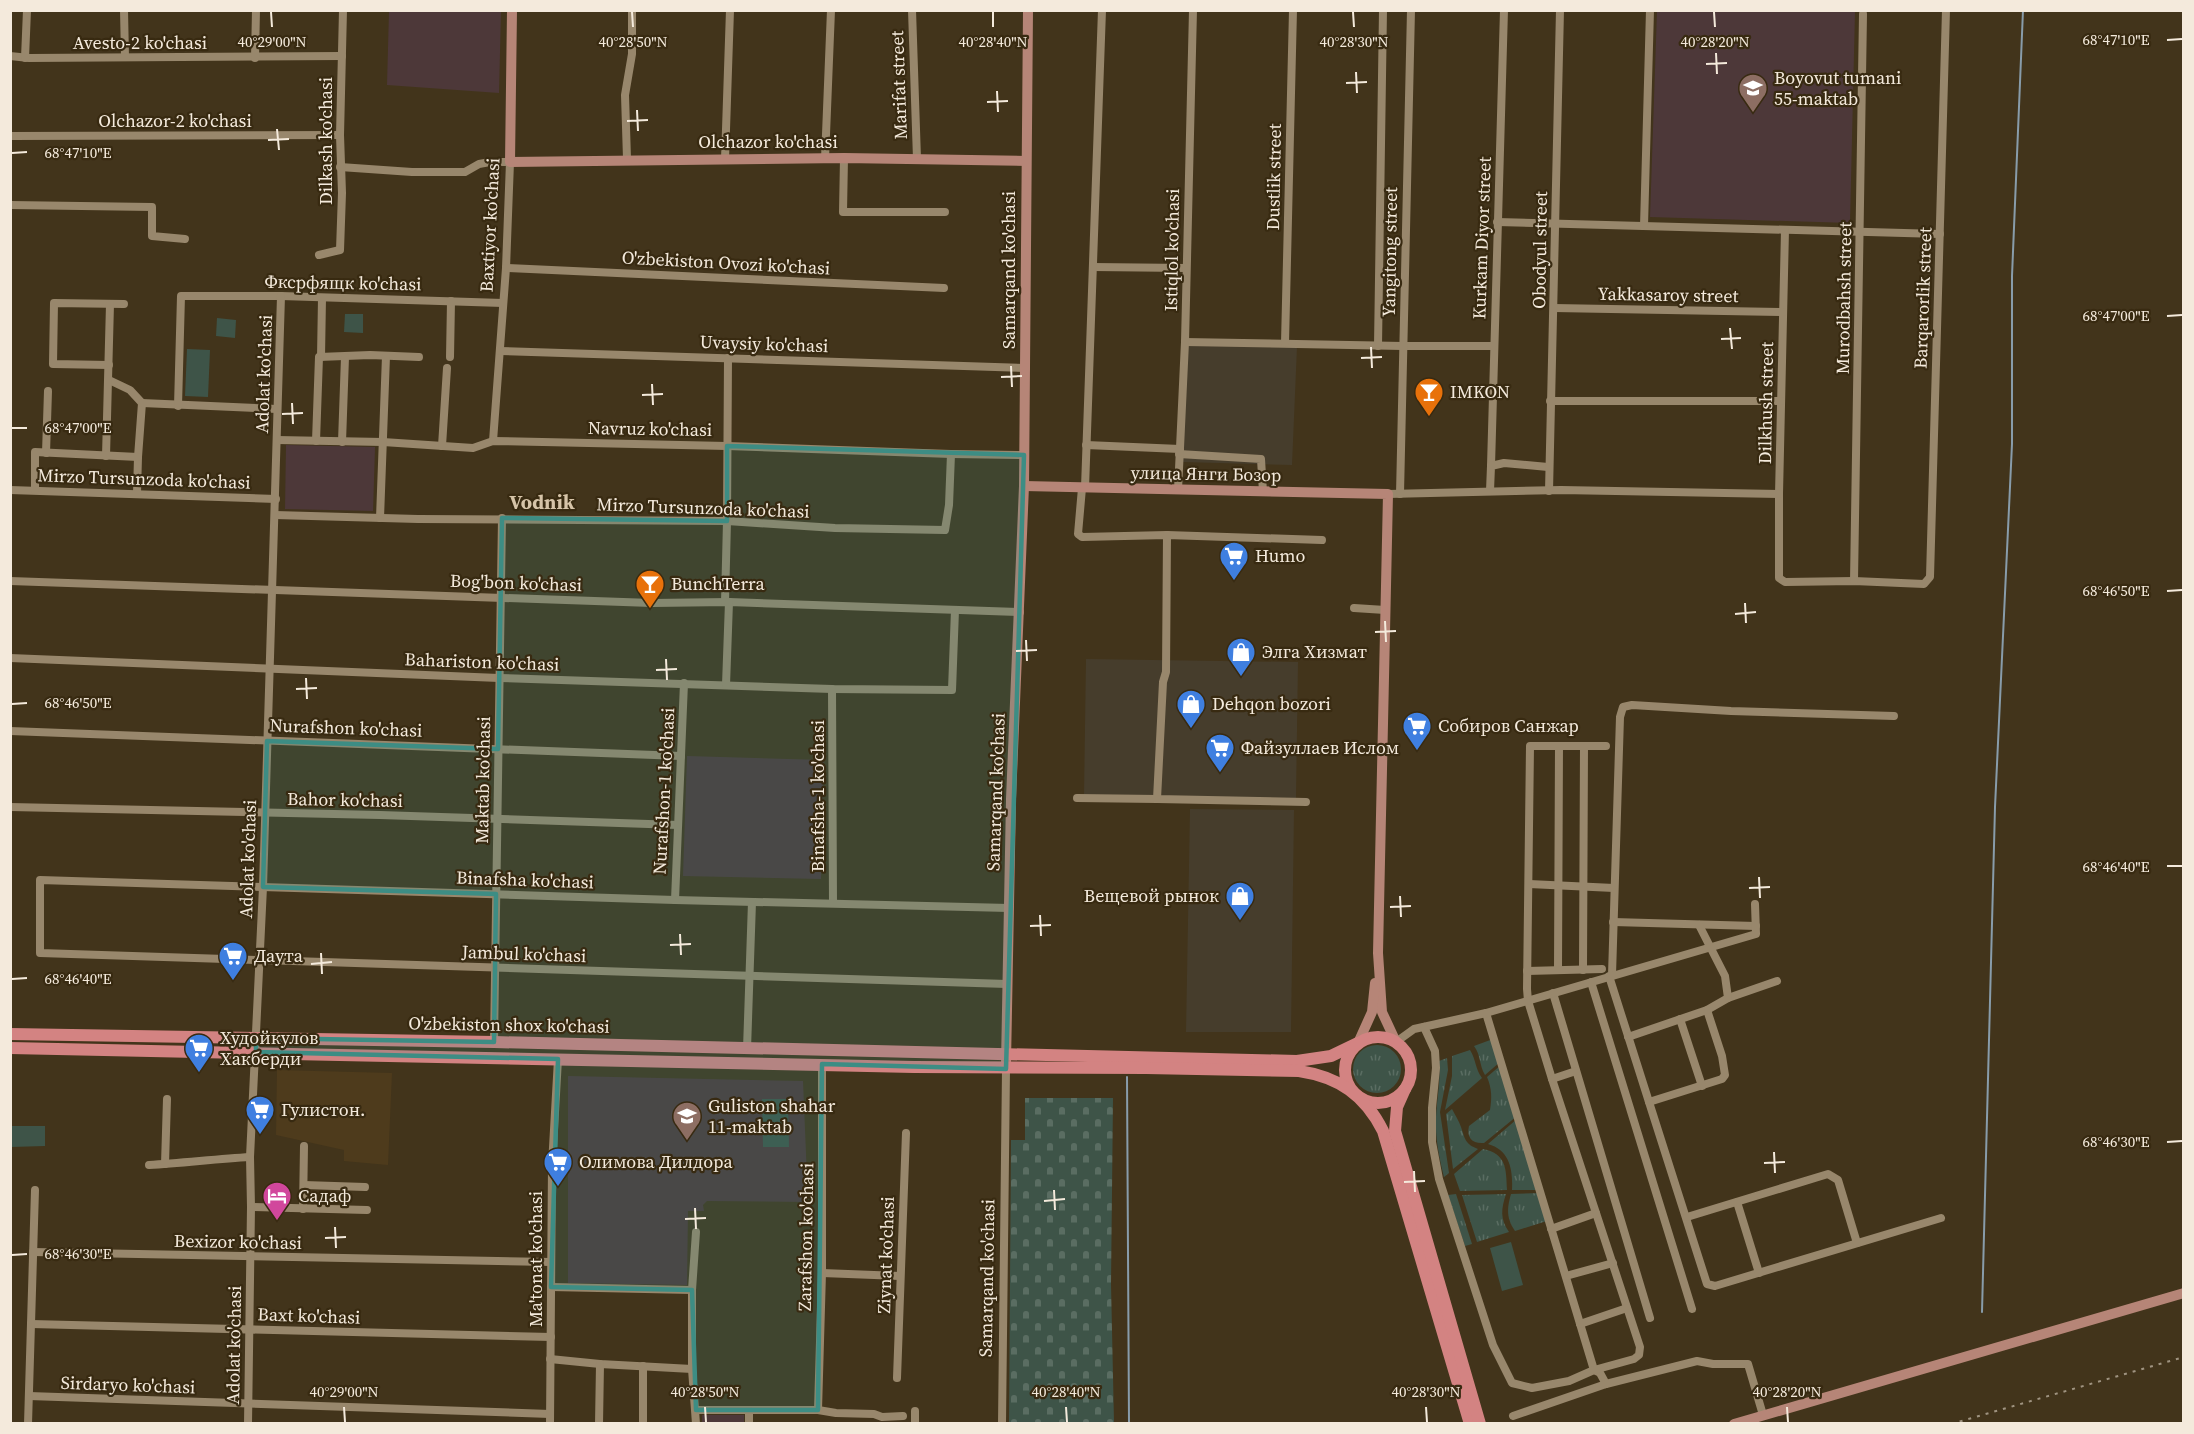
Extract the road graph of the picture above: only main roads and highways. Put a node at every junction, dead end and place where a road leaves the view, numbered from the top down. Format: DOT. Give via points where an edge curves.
graph roads {
  1 [pos="10,1034"];
  2 [pos="1358,1043"];
  3 [pos="10,1048"];
  4 [pos="1114,1062"];
  5 [pos="1145,1062"];
  6 [pos="1405,1089"];
  7 [pos="1358,1096"];
  8 [pos="1474,1420"];
  1 -- 4 [label="main road, O'zbekiston shox ko'chasi" via="494,1042"];
  2 -- 5 [label="main road" via="1331,1056 1308,1061"];
  2 -- 6 [label="main road" via="1374,1037 1396,1042 1410,1061"];
  2 -- 7 [label="main road" via="1350,1052 1345,1070 1347,1082"];
  3 -- 4 [label="main road, O'zbekiston shox ko'chasi" via="1006,1069"];
  4 -- 5 [label="main road"];
  5 -- 7 [label="main road" via="1299,1071 1333,1080"];
  6 -- 7 [label="main road" via="1383,1102"];
  6 -- 8 [label="main road" via="1397,1107 1395,1131"];
  7 -- 8 [label="main road" via="1377,1119 1388,1144"];
}
